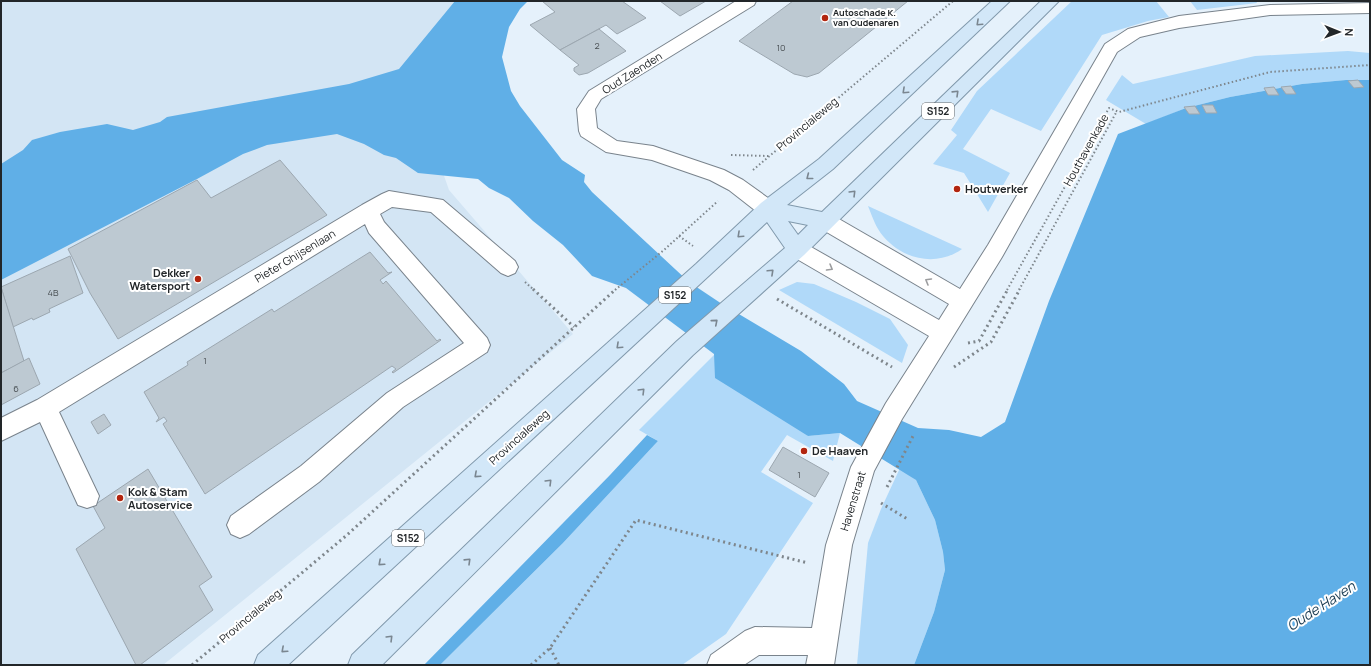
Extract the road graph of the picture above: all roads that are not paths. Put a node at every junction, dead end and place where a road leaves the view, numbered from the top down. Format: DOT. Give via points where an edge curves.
graph roads {
  1 [pos="748,1"];
  2 [pos="1002,1"];
  3 [pos="1051,1"];
  4 [pos="1266,6"];
  5 [pos="1370,8"];
  6 [pos="768,209"];
  7 [pos="369,211"];
  8 [pos="825,221"];
  9 [pos="796,249"];
  10 [pos="508,267"];
  11 [pos="962,301"];
  12 [pos="938,342"];
  13 [pos="45,408"];
  14 [pos="1,430"];
  15 [pos="87,496"];
  16 [pos="240,525"];
  17 [pos="822,654"];
  18 [pos="268,665"];
  19 [pos="362,665"];
  20 [pos="721,665"];
  1 -- 6 [label="street, Oud Zaenden" via="595,95 586,109 588,131 613,147 653,153 717,175"];
  2 -- 6 [label="main road, Provincialeweg / S152, one-way" via="826,164"];
  8 -- 3 [label="main road, S152, one-way"];
  4 -- 5 [label="street"];
  4 -- 11 [label="street" via="1134,33 1111,48 995,251"];
  6 -- 8 [label="main road"];
  6 -- 9 [label="main road"];
  6 -- 18 [label="main road, Provincialeweg / S152, one-way"];
  7 -- 10 [label="street, Pieter Ghijsenlaan" via="389,199 436,205"];
  7 -- 13 [label="street, Pieter Ghijsenlaan"];
  7 -- 16 [label="street" via="376,227 479,345 395,400 310,474"];
  8 -- 9 [label="main road, S152"];
  11 -- 8 [label="street, one-way"];
  9 -- 12 [label="street, one-way"];
  19 -- 9 [label="main road, S152, one-way" via="685,348"];
  11 -- 12 [label="street, Havenstraat"];
  12 -- 17 [label="street, Havenstraat" via="894,411 863,467 839,545"];
  13 -- 14 [label="street, Pieter Ghijsenlaan"];
  13 -- 15 [label="street"];
  17 -- 20 [label="street" via="755,641"];
}
